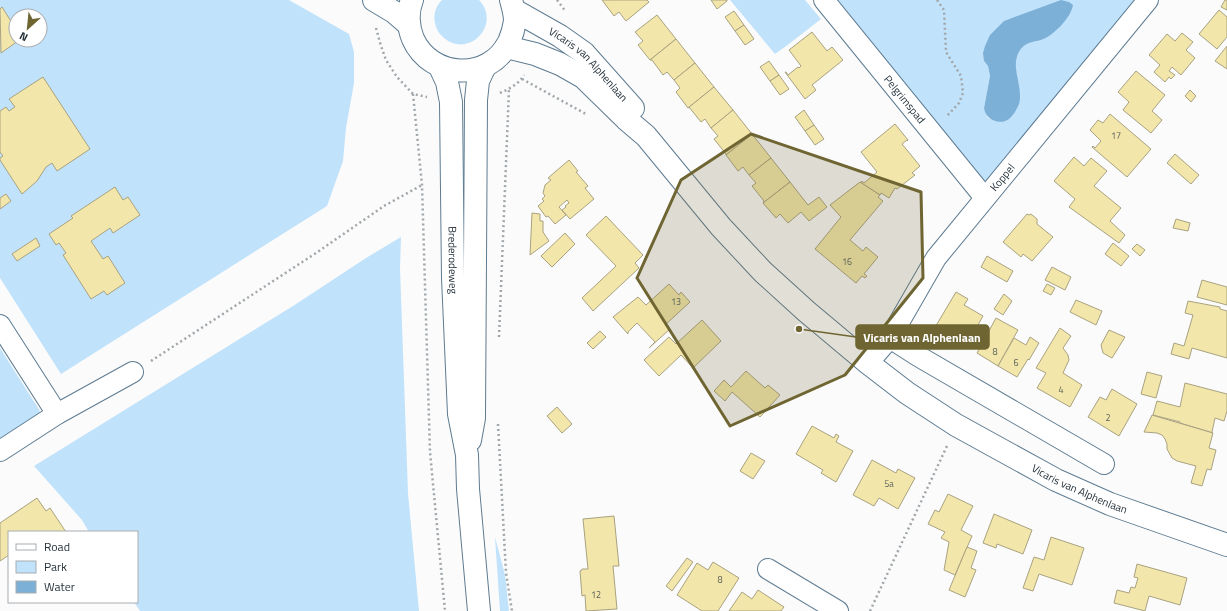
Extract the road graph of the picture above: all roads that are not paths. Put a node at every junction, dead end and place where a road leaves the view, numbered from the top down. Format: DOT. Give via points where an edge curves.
graph roads {
  1 [pos="375,0"];
  2 [pos="412,0"];
  3 [pos="824,0"];
  4 [pos="1148,0"];
  5 [pos="512,5"];
  6 [pos="409,25"];
  7 [pos="506,47"];
  8 [pos="485,66"];
  9 [pos="440,67"];
  10 [pos="646,136"];
  11 [pos="985,198"];
  12 [pos="0,325"];
  13 [pos="890,338"];
  14 [pos="868,363"];
  15 [pos="133,372"];
  16 [pos="57,414"];
  17 [pos="0,451"];
  18 [pos="468,455"];
  19 [pos="1104,464"];
  20 [pos="1227,546"];
  21 [pos="768,569"];
  22 [pos="479,611"];
  23 [pos="838,611"];
  1 -- 6 [label="main road"];
  2 -- 6 [label="main road"];
  3 -- 11 [label="street, Pelgrimspad"];
  4 -- 11 [label="street, Koppel"];
  5 -- 7 [label="main road" via="515,21"];
  5 -- 10 [label="main road, Vicaris van Alphenlaan" via="584,53 636,112"];
  6 -- 9 [label="main road" via="416,46 422,54"];
  7 -- 8 [label="main road" via="497,58"];
  7 -- 10 [label="main road, Vicaris van Alphenlaan" via="535,54 583,77"];
  8 -- 9 [label="main road" via="470,71"];
  8 -- 18 [label="main road, Brederodeweg" via="478,81 476,100 474,418"];
  9 -- 18 [label="main road, Brederodeweg" via="447,82 451,102 453,278 458,406"];
  10 -- 14 [label="main road, Vicaris van Alphenlaan" via="721,227 763,272"];
  11 -- 13 [label="street, Koppel" via="936,258"];
  12 -- 16 [label="street"];
  13 -- 14 [label="street, Koppel"];
  13 -- 19 [label="street"];
  14 -- 20 [label="main road, Vicaris van Alphenlaan" via="907,393 956,425 1056,480 1110,504"];
  15 -- 16 [label="street"];
  16 -- 17 [label="street"];
  18 -- 22 [label="main road, Brederodeweg" via="468,489"];
  21 -- 23 [label="street"];
}
